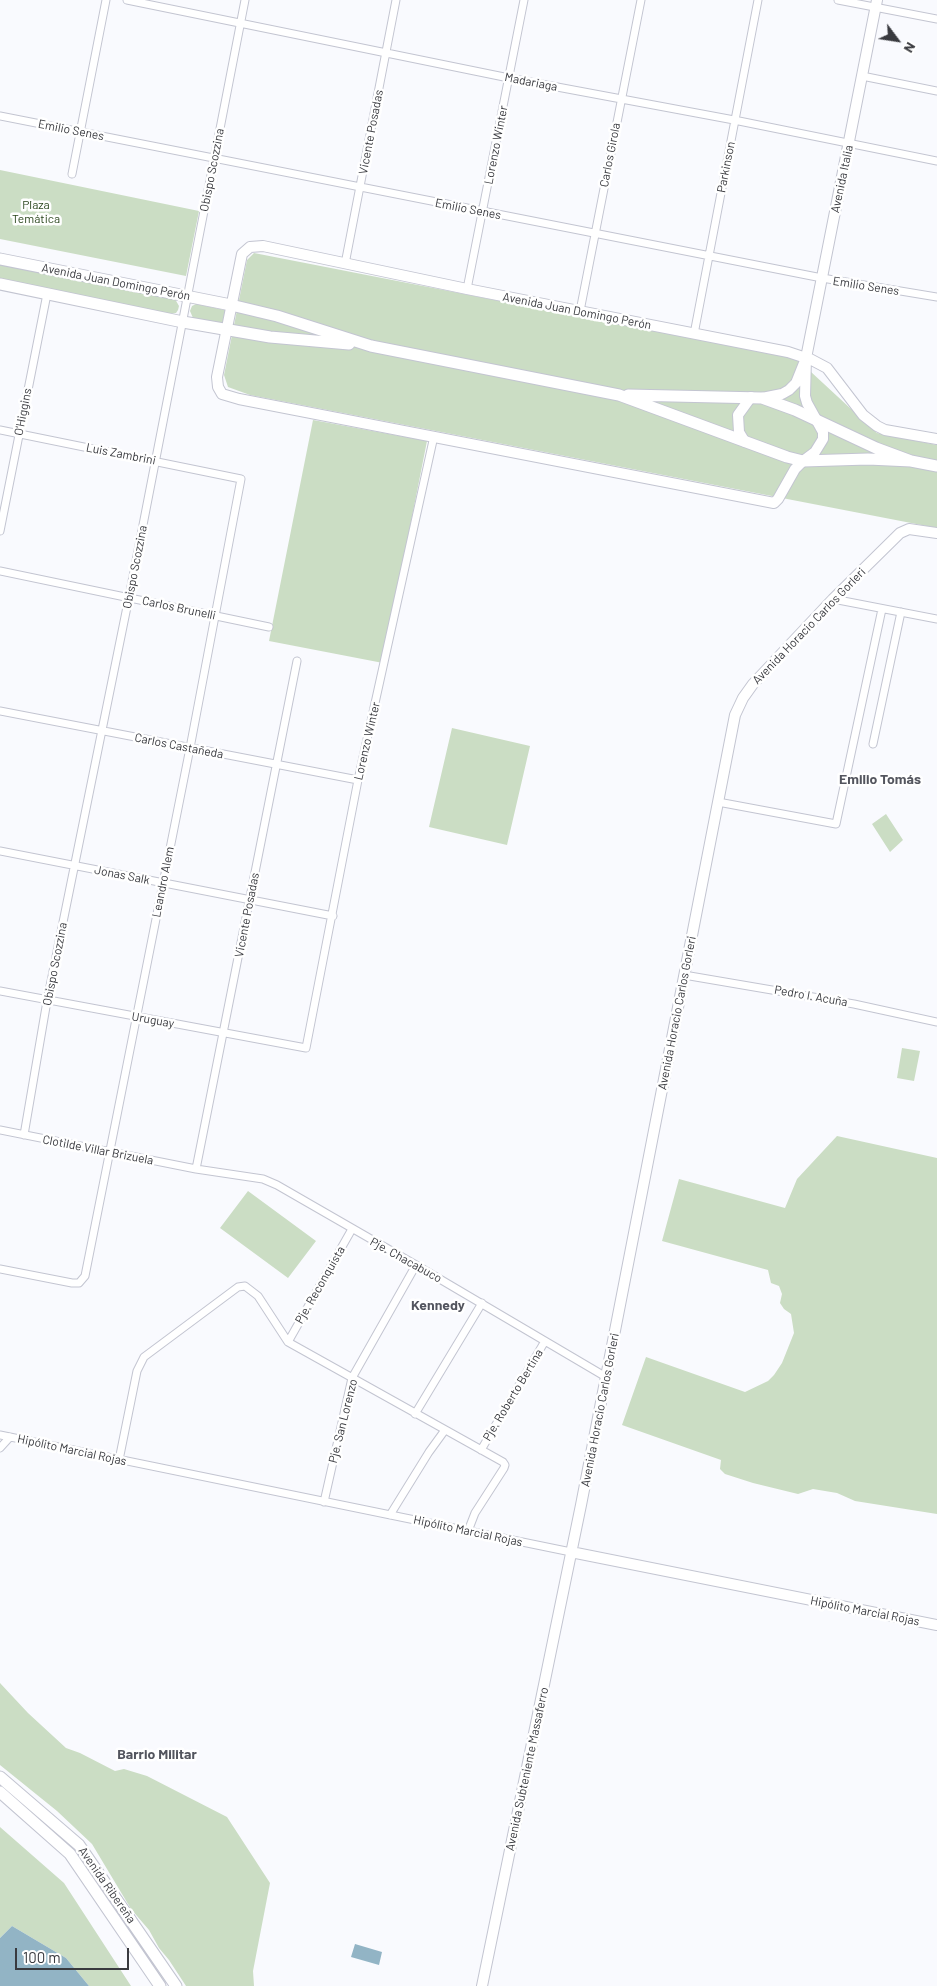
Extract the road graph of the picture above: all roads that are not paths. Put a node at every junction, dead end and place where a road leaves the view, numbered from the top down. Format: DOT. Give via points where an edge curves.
graph roads {
  1 [pos="106,0"];
  2 [pos="126,0"];
  3 [pos="245,0"];
  4 [pos="396,0"];
  5 [pos="524,0"];
  6 [pos="641,0"];
  7 [pos="758,0"];
  8 [pos="838,0"];
  9 [pos="876,3"];
  10 [pos="937,19"];
  11 [pos="241,22"];
  12 [pos="386,53"];
  13 [pos="862,76"];
  14 [pos="509,78"];
  15 [pos="937,91"];
  16 [pos="621,99"];
  17 [pos="0,116"];
  18 [pos="734,120"];
  19 [pos="80,132"];
  20 [pos="850,143"];
  21 [pos="215,158"];
  22 [pos="937,161"];
  23 [pos="72,174"];
  24 [pos="360,187"];
  25 [pos="482,211"];
  26 [pos="595,234"];
  27 [pos="709,256"];
  28 [pos="0,259"];
  29 [pos="345,264"];
  30 [pos="822,278"];
  31 [pos="0,284"];
  32 [pos="467,289"];
  33 [pos="47,294"];
  34 [pos="188,296"];
  35 [pos="937,298"];
  36 [pos="231,305"];
  37 [pos="580,311"];
  38 [pos="183,322"];
  39 [pos="226,329"];
  40 [pos="694,334"];
  41 [pos="371,346"];
  42 [pos="806,358"];
  43 [pos="619,394"];
  44 [pos="757,397"];
  45 [pos="820,422"];
  46 [pos="0,430"];
  47 [pos="19,434"];
  48 [pos="434,436"];
  49 [pos="937,439"];
  50 [pos="745,442"];
  51 [pos="156,460"];
  52 [pos="803,461"];
  53 [pos="911,461"];
  54 [pos="937,466"];
  55 [pos="241,479"];
  56 [pos="0,531"];
  57 [pos="937,534"];
  58 [pos="0,571"];
  59 [pos="129,597"];
  60 [pos="833,599"];
  61 [pos="882,609"];
  62 [pos="901,612"];
  63 [pos="214,615"];
  64 [pos="937,619"];
  65 [pos="269,627"];
  66 [pos="297,661"];
  67 [pos="0,711"];
  68 [pos="101,731"];
  69 [pos="873,744"];
  70 [pos="190,748"];
  71 [pos="276,764"];
  72 [pos="358,780"];
  73 [pos="718,802"];
  74 [pos="0,851"];
  75 [pos="74,866"];
  76 [pos="163,883"];
  77 [pos="250,899"];
  78 [pos="332,916"];
  79 [pos="684,975"];
  80 [pos="0,991"];
  81 [pos="48,1001"];
  82 [pos="137,1017"];
  83 [pos="937,1022"];
  84 [pos="223,1033"];
  85 [pos="306,1048"];
  86 [pos="0,1130"];
  87 [pos="24,1135"];
  88 [pos="110,1152"];
  89 [pos="196,1169"];
  90 [pos="352,1229"];
  91 [pos="416,1265"];
  92 [pos="0,1269"];
  93 [pos="482,1303"];
  94 [pos="545,1341"];
  95 [pos="288,1342"];
  96 [pos="606,1377"];
  97 [pos="352,1378"];
  98 [pos="415,1414"];
  99 [pos="445,1430"];
  100 [pos="0,1436"];
  101 [pos="10,1438"];
  102 [pos="0,1448"];
  103 [pos="481,1450"];
  104 [pos="119,1460"];
  105 [pos="324,1502"];
  106 [pos="390,1515"];
  107 [pos="468,1531"];
  108 [pos="571,1552"];
  109 [pos="937,1625"];
  110 [pos="0,1777"];
  111 [pos="0,1792"];
  112 [pos="160,1986"];
  113 [pos="176,1986"];
  114 [pos="482,1986"];
  1 -- 19 [label="street"];
  2 -- 11 [label="street, Madariaga"];
  3 -- 11 [label="street, Obispo Scozzina"];
  4 -- 12 [label="street, Vicente Posadas"];
  5 -- 14 [label="street, Lorenzo Winter"];
  6 -- 16 [label="street, Carlos Girola"];
  7 -- 18 [label="street, Parkinson"];
  8 -- 9 [label="street"];
  9 -- 10 [label="street"];
  9 -- 13 [label="main road, Avenida Italia"];
  11 -- 12 [label="street, Madariaga"];
  11 -- 21 [label="street, Obispo Scozzina"];
  12 -- 14 [label="street, Madariaga"];
  12 -- 24 [label="street, Vicente Posadas"];
  13 -- 15 [label="street"];
  13 -- 20 [label="main road, Avenida Italia"];
  14 -- 16 [label="street, Madariaga"];
  14 -- 25 [label="street, Lorenzo Winter"];
  16 -- 18 [label="street, Madariaga"];
  16 -- 26 [label="street, Carlos Girola"];
  17 -- 19 [label="street, Emilio Senes"];
  18 -- 20 [label="street, Madariaga"];
  18 -- 27 [label="street, Parkinson"];
  19 -- 21 [label="street, Emilio Senes"];
  19 -- 23 [label="street"];
  20 -- 22 [label="street, Madariaga"];
  20 -- 30 [label="main road, Avenida Italia"];
  21 -- 24 [label="street, Emilio Senes"];
  21 -- 34 [label="street, Obispo Scozzina"];
  24 -- 25 [label="street, Emilio Senes"];
  24 -- 29 [label="street, Vicente Posadas"];
  25 -- 26 [label="street, Emilio Senes"];
  25 -- 32 [label="street, Lorenzo Winter"];
  26 -- 27 [label="street, Emilio Senes"];
  26 -- 37 [label="street, Carlos Girola"];
  27 -- 30 [label="street, Emilio Senes"];
  27 -- 40 [label="street, Parkinson"];
  28 -- 34 [label="main road, Avenida Juan Domingo Perón"];
  29 -- 32 [label="main road, Avenida Juan Domingo Perón"];
  29 -- 36 [label="main road, Avenida Juan Domingo Perón" via="263,246 250,247 242,254"];
  30 -- 35 [label="street, Emilio Senes"];
  30 -- 42 [label="main road, Avenida Italia"];
  31 -- 33 [label="main road, Avenida Juan Domingo Perón"];
  32 -- 37 [label="main road, Avenida Juan Domingo Perón"];
  33 -- 38 [label="main road, Avenida Juan Domingo Perón"];
  33 -- 47 [label="street, O'Higgins"];
  34 -- 36 [label="main road, Avenida Juan Domingo Perón"];
  34 -- 38 [label="street, Obispo Scozzina"];
  36 -- 39 [label="main road"];
  36 -- 41 [label="main road, Avenida Juan Domingo Perón"];
  37 -- 40 [label="main road, Avenida Juan Domingo Perón"];
  38 -- 39 [label="main road, Avenida Juan Domingo Perón"];
  38 -- 51 [label="street, Obispo Scozzina"];
  39 -- 41 [label="main road, Avenida Juan Domingo Perón" via="270,337"];
  39 -- 48 [label="main road" via="217,377 222,394"];
  40 -- 42 [label="main road, Avenida Juan Domingo Perón"];
  41 -- 43 [label="main road, Avenida Juan Domingo Perón"];
  42 -- 44 [label="main road, Avenida Italia" via="796,383 789,390"];
  42 -- 45 [label="main road, Avenida Italia" via="807,403"];
  42 -- 49 [label="main road, Avenida Juan Domingo Perón" via="832,372 863,415 877,426"];
  43 -- 44 [label="main road, Avenida Juan Domingo Perón"];
  43 -- 50 [label="main road, Avenida Juan Domingo Perón"];
  44 -- 45 [label="main road, Avenida Juan Domingo Perón"];
  44 -- 50 [label="main road" via="738,415 739,432"];
  45 -- 52 [label="main road" via="824,432 820,446"];
  45 -- 53 [label="main road, Avenida Juan Domingo Perón"];
  46 -- 47 [label="street, Luis Zambrini"];
  47 -- 51 [label="street, Luis Zambrini"];
  47 -- 56 [label="street, O'Higgins"];
  48 -- 52 [label="main road" via="774,503"];
  48 -- 72 [label="street, Lorenzo Winter"];
  50 -- 52 [label="main road, Avenida Juan Domingo Perón"];
  51 -- 55 [label="street, Luis Zambrini"];
  51 -- 59 [label="street, Obispo Scozzina"];
  52 -- 53 [label="main road, Avenida Juan Domingo Perón"];
  53 -- 54 [label="main road, Avenida Juan Domingo Perón"];
  55 -- 63 [label="street, Leandro Alem"];
  57 -- 60 [label="main road, Avenida Horacio Carlos Gorleri" via="909,529 900,533"];
  58 -- 59 [label="street, Carlos Brunelli"];
  59 -- 63 [label="street, Carlos Brunelli"];
  59 -- 68 [label="street, Obispo Scozzina"];
  60 -- 61 [label="street"];
  60 -- 73 [label="main road, Avenida Horacio Carlos Gorleri" via="743,698 735,715"];
  61 -- 62 [label="street"];
  61 -- 73 [label="street" via="836,824"];
  62 -- 64 [label="street"];
  62 -- 69 [label="street"];
  63 -- 65 [label="street, Carlos Brunelli"];
  63 -- 70 [label="street, Leandro Alem"];
  66 -- 71 [label="street, Vicente Posadas"];
  67 -- 68 [label="street, Carlos Castañeda"];
  68 -- 70 [label="street, Carlos Castañeda"];
  68 -- 75 [label="street, Obispo Scozzina"];
  70 -- 71 [label="street, Carlos Castañeda"];
  70 -- 76 [label="street, Leandro Alem"];
  71 -- 72 [label="street, Carlos Castañeda"];
  71 -- 77 [label="street, Vicente Posadas"];
  72 -- 78 [label="street, Lorenzo Winter"];
  73 -- 79 [label="main road, Avenida Horacio Carlos Gorleri"];
  74 -- 75 [label="street, Jonas Salk"];
  75 -- 76 [label="street, Jonas Salk"];
  75 -- 81 [label="street, Obispo Scozzina"];
  76 -- 77 [label="street, Jonas Salk"];
  76 -- 82 [label="street, Leandro Alem"];
  77 -- 78 [label="street, Jonas Salk"];
  77 -- 84 [label="street, Vicente Posadas"];
  78 -- 85 [label="street, Lorenzo Winter"];
  79 -- 83 [label="street, Pedro I. Acuña" via="854,1004"];
  79 -- 96 [label="main road, Avenida Horacio Carlos Gorleri"];
  80 -- 81 [label="street, Uruguay"];
  81 -- 82 [label="street, Uruguay"];
  81 -- 87 [label="street, Obispo Scozzina"];
  82 -- 84 [label="street, Uruguay"];
  82 -- 88 [label="street, Leandro Alem"];
  84 -- 85 [label="street, Uruguay"];
  84 -- 89 [label="street, Vicente Posadas"];
  86 -- 87 [label="street, Clotilde Villar Brizuela"];
  87 -- 88 [label="street, Clotilde Villar Brizuela"];
  88 -- 89 [label="street, Clotilde Villar Brizuela"];
  88 -- 92 [label="street, Leandro Alem" via="85,1276 78,1283"];
  89 -- 90 [label="street, Pje. Chacabuco" via="263,1179"];
  90 -- 91 [label="street, Pje. Chacabuco"];
  90 -- 95 [label="street, Pje. Reconquista"];
  91 -- 93 [label="street, Pje. Chacabuco"];
  91 -- 97 [label="street, Pje. San Lorenzo"];
  93 -- 94 [label="street, Pje. Chacabuco"];
  93 -- 98 [label="street"];
  94 -- 96 [label="street, Pje. Chacabuco"];
  94 -- 103 [label="street, Pje. Roberto Bertina"];
  95 -- 97 [label="street"];
  95 -- 104 [label="street" via="258,1296 245,1286 238,1287 144,1357 137,1370"];
  96 -- 108 [label="main road, Avenida Horacio Carlos Gorleri"];
  97 -- 98 [label="street"];
  97 -- 105 [label="street, Pje. San Lorenzo"];
  98 -- 99 [label="street"];
  99 -- 103 [label="street"];
  99 -- 106 [label="street"];
  100 -- 101 [label="street, Hipólito Marcial Rojas"];
  101 -- 102 [label="street"];
  101 -- 104 [label="street, Hipólito Marcial Rojas"];
  103 -- 107 [label="street" via="506,1465 475,1513"];
  104 -- 105 [label="street, Hipólito Marcial Rojas"];
  105 -- 106 [label="street, Hipólito Marcial Rojas"];
  106 -- 107 [label="street, Hipólito Marcial Rojas"];
  107 -- 108 [label="street, Hipólito Marcial Rojas"];
  108 -- 109 [label="main road, Hipólito Marcial Rojas"];
  108 -- 114 [label="main road, Avenida Subteniente Massaferro"];
  110 -- 113 [label="main road, Avenida Ribereña" via="79,1845"];
  111 -- 112 [label="main road, Avenida Ribereña" via="70,1854"];
}
